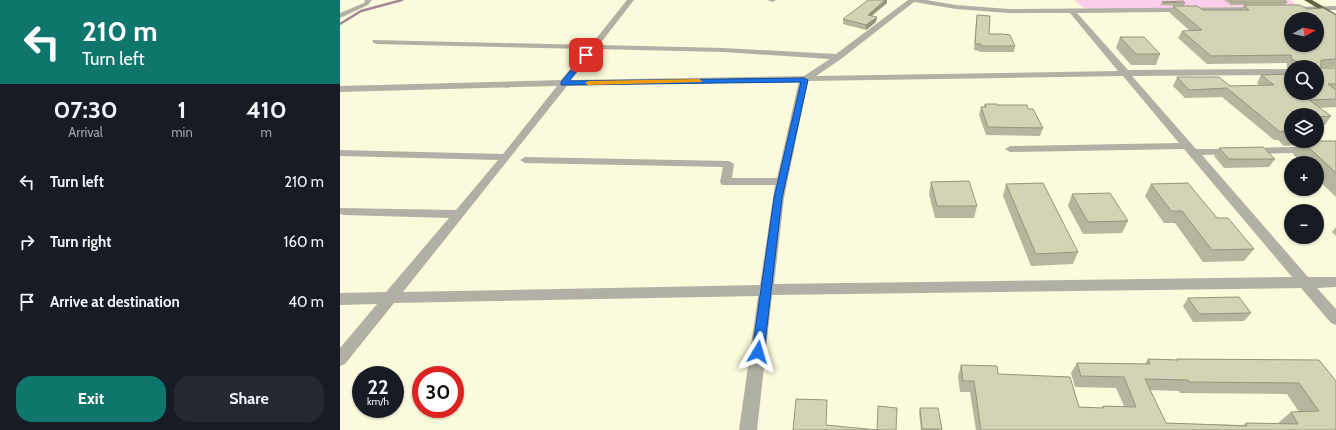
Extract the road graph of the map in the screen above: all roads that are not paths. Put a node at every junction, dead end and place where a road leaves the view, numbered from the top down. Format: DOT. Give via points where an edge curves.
graph roads {
  1 [pos="369,0"];
  2 [pos="631,0"];
  3 [pos="770,0"];
  4 [pos="773,0"];
  5 [pos="913,0"];
  6 [pos="1307,0"];
  7 [pos="1322,0"];
  8 [pos="1321,8"];
  9 [pos="1336,8"];
  10 [pos="1265,9"];
  11 [pos="1281,9"];
  12 [pos="1072,11"];
  13 [pos="340,16"];
  14 [pos="1336,17"];
  15 [pos="376,42"];
  16 [pos="594,46"];
  17 [pos="838,57"];
  18 [pos="1284,72"];
  19 [pos="1126,73"];
  20 [pos="804,80"];
  21 [pos="564,83"];
  22 [pos="340,89"];
  23 [pos="1010,149"];
  24 [pos="1191,149"];
  25 [pos="1336,149"];
  26 [pos="340,153"];
  27 [pos="506,157"];
  28 [pos="525,160"];
  29 [pos="782,181"];
  30 [pos="344,211"];
  31 [pos="459,214"];
  32 [pos="1336,282"];
  33 [pos="1304,283"];
  34 [pos="766,290"];
  35 [pos="390,298"];
  36 [pos="340,299"];
  37 [pos="1336,319"];
  38 [pos="340,359"];
  39 [pos="748,430"];
  1 -- 13 [label="street" via="366,4"];
  2 -- 16 [label="street"];
  3 -- 4 [label="street"];
  5 -- 12 [label="street" via="956,7 1009,11"];
  5 -- 17 [label="street"];
  6 -- 8 [label="highway"];
  7 -- 9 [label="highway"];
  8 -- 9 [label="street"];
  8 -- 11 [label="street"];
  8 -- 14 [label="highway"];
  10 -- 12 [label="street"];
  12 -- 19 [label="street"];
  15 -- 16 [label="street"];
  16 -- 17 [label="street"];
  16 -- 21 [label="street"];
  17 -- 20 [label="street"];
  18 -- 19 [label="street"];
  19 -- 20 [label="street"];
  19 -- 24 [label="street"];
  20 -- 21 [label="street"];
  20 -- 29 [label="street"];
  21 -- 22 [label="street"];
  21 -- 27 [label="street"];
  23 -- 24 [label="street"];
  24 -- 25 [label="street"];
  24 -- 33 [label="street"];
  26 -- 27 [label="street"];
  27 -- 31 [label="street"];
  28 -- 29 [label="street" via="729,164 726,182"];
  29 -- 34 [label="street"];
  30 -- 31 [label="street"];
  31 -- 35 [label="street"];
  32 -- 33 [label="street"];
  33 -- 34 [label="street"];
  33 -- 37 [label="street"];
  34 -- 35 [label="street"];
  34 -- 39 [label="street"];
  35 -- 36 [label="street"];
  35 -- 38 [label="street"];
}
